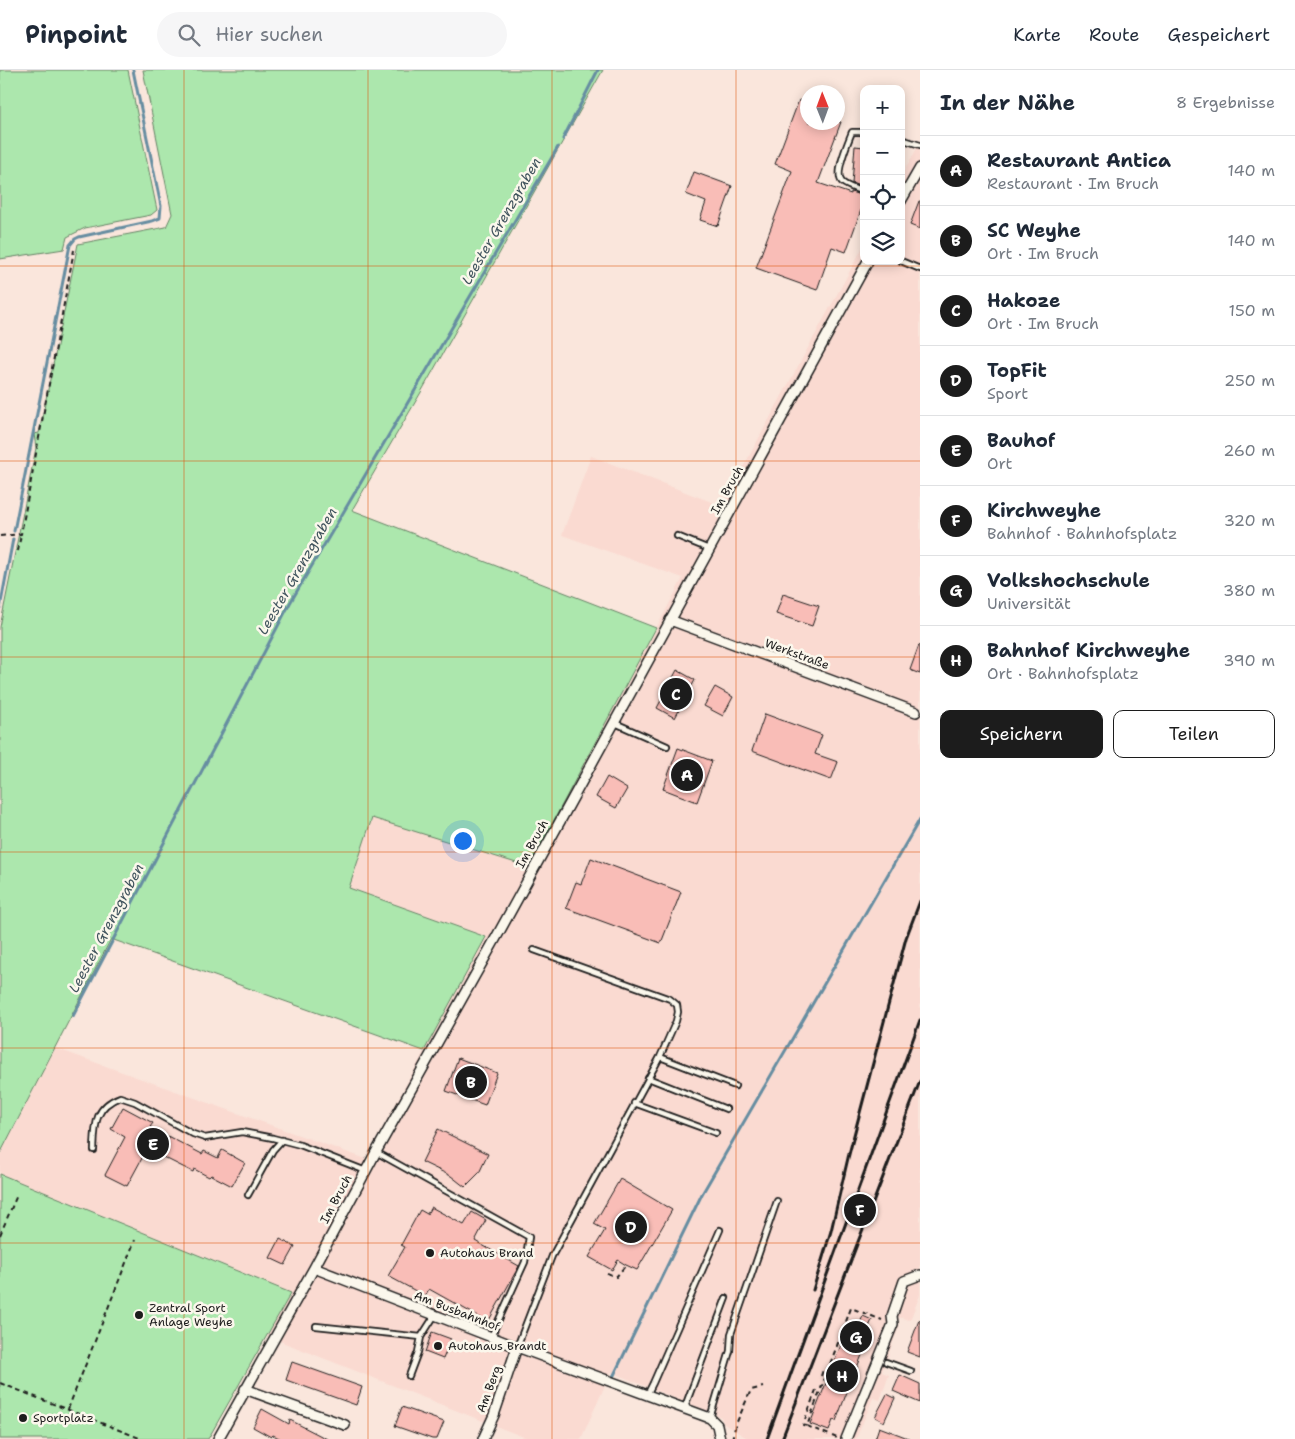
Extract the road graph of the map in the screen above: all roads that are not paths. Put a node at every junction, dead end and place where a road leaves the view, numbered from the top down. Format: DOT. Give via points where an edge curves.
graph roads {
  1 [pos="860,132"];
  2 [pos="905,140"];
  3 [pos="920,145"];
  4 [pos="920,168"];
  5 [pos="860,190"];
  6 [pos="905,194"];
  7 [pos="905,263"];
  8 [pos="866,265"];
  9 [pos="920,269"];
  10 [pos="677,536"];
  11 [pos="709,550"];
  12 [pos="670,620"];
  13 [pos="916,712"];
  14 [pos="614,722"];
  15 [pos="667,746"];
  16 [pos="534,950"];
  17 [pos="660,1057"];
  18 [pos="648,1078"];
  19 [pos="735,1086"];
  20 [pos="634,1103"];
  21 [pos="726,1110"];
  22 [pos="716,1133"];
  23 [pos="282,1140"];
  24 [pos="94,1150"];
  25 [pos="376,1152"];
  26 [pos="366,1171"];
  27 [pos="248,1195"];
  28 [pos="777,1201"];
  29 [pos="720,1230"];
  30 [pos="314,1268"];
  31 [pos="920,1275"];
  32 [pos="726,1298"];
  33 [pos="435,1315"];
  34 [pos="316,1326"];
  35 [pos="421,1337"];
  36 [pos="490,1337"];
  37 [pos="517,1347"];
  38 [pos="886,1362"];
  39 [pos="912,1371"];
  40 [pos="409,1376"];
  41 [pos="245,1389"];
  42 [pos="647,1395"];
  43 [pos="684,1409"];
  44 [pos="710,1418"];
  45 [pos="344,1425"];
  46 [pos="219,1438"];
  47 [pos="483,1439"];
  48 [pos="720,1439"];
  49 [pos="846,1439"];
  1 -- 5 [label="lane" via="852,132 839,176 842,182"];
  2 -- 3 [label="lane"];
  4 -- 6 [label="street"];
  7 -- 9 [label="lane"];
  8 -- 11 [label="street, Im Bruch"];
  10 -- 11 [label="lane"];
  11 -- 12 [label="street, Im Bruch"];
  12 -- 13 [label="street, Werkstraße"];
  12 -- 14 [label="street, Im Bruch"];
  14 -- 15 [label="lane"];
  14 -- 25 [label="street, Im Bruch"];
  16 -- 17 [label="lane" via="670,999 677,1005 678,1012"];
  17 -- 18 [label="lane"];
  17 -- 19 [label="lane"];
  18 -- 20 [label="lane"];
  18 -- 21 [label="lane"];
  20 -- 22 [label="lane"];
  20 -- 37 [label="lane" via="552,1256"];
  23 -- 24 [label="lane" via="242,1132 206,1138 120,1097 109,1101 100,1112 95,1124"];
  23 -- 26 [label="lane"];
  23 -- 27 [label="lane"];
  25 -- 26 [label="street, Im Bruch"];
  25 -- 36 [label="lane" via="529,1237 525,1262"];
  26 -- 30 [label="street, Im Bruch"];
  28 -- 44 [label="lane" via="731,1334 730,1351"];
  29 -- 42 [label="lane"];
  30 -- 33 [label="street, Am Busbahnhof"];
  30 -- 41 [label="street, Im Bruch"];
  31 -- 49 [label="street" via="904,1281 892,1316 893,1324"];
  32 -- 43 [label="lane"];
  33 -- 35 [label="lane"];
  33 -- 36 [label="street, Am Busbahnhof"];
  34 -- 35 [label="lane"];
  35 -- 40 [label="lane"];
  36 -- 37 [label="street, Am Busbahnhof"];
  37 -- 42 [label="street, Am Busbahnhof"];
  37 -- 47 [label="street, Am Berg"];
  38 -- 39 [label="lane"];
  41 -- 45 [label="street"];
  41 -- 46 [label="street, Im Bruch"];
  42 -- 43 [label="street, Am Busbahnhof"];
  43 -- 44 [label="street, Am Busbahnhof"];
  44 -- 48 [label="street" via="717,1426"];
}
